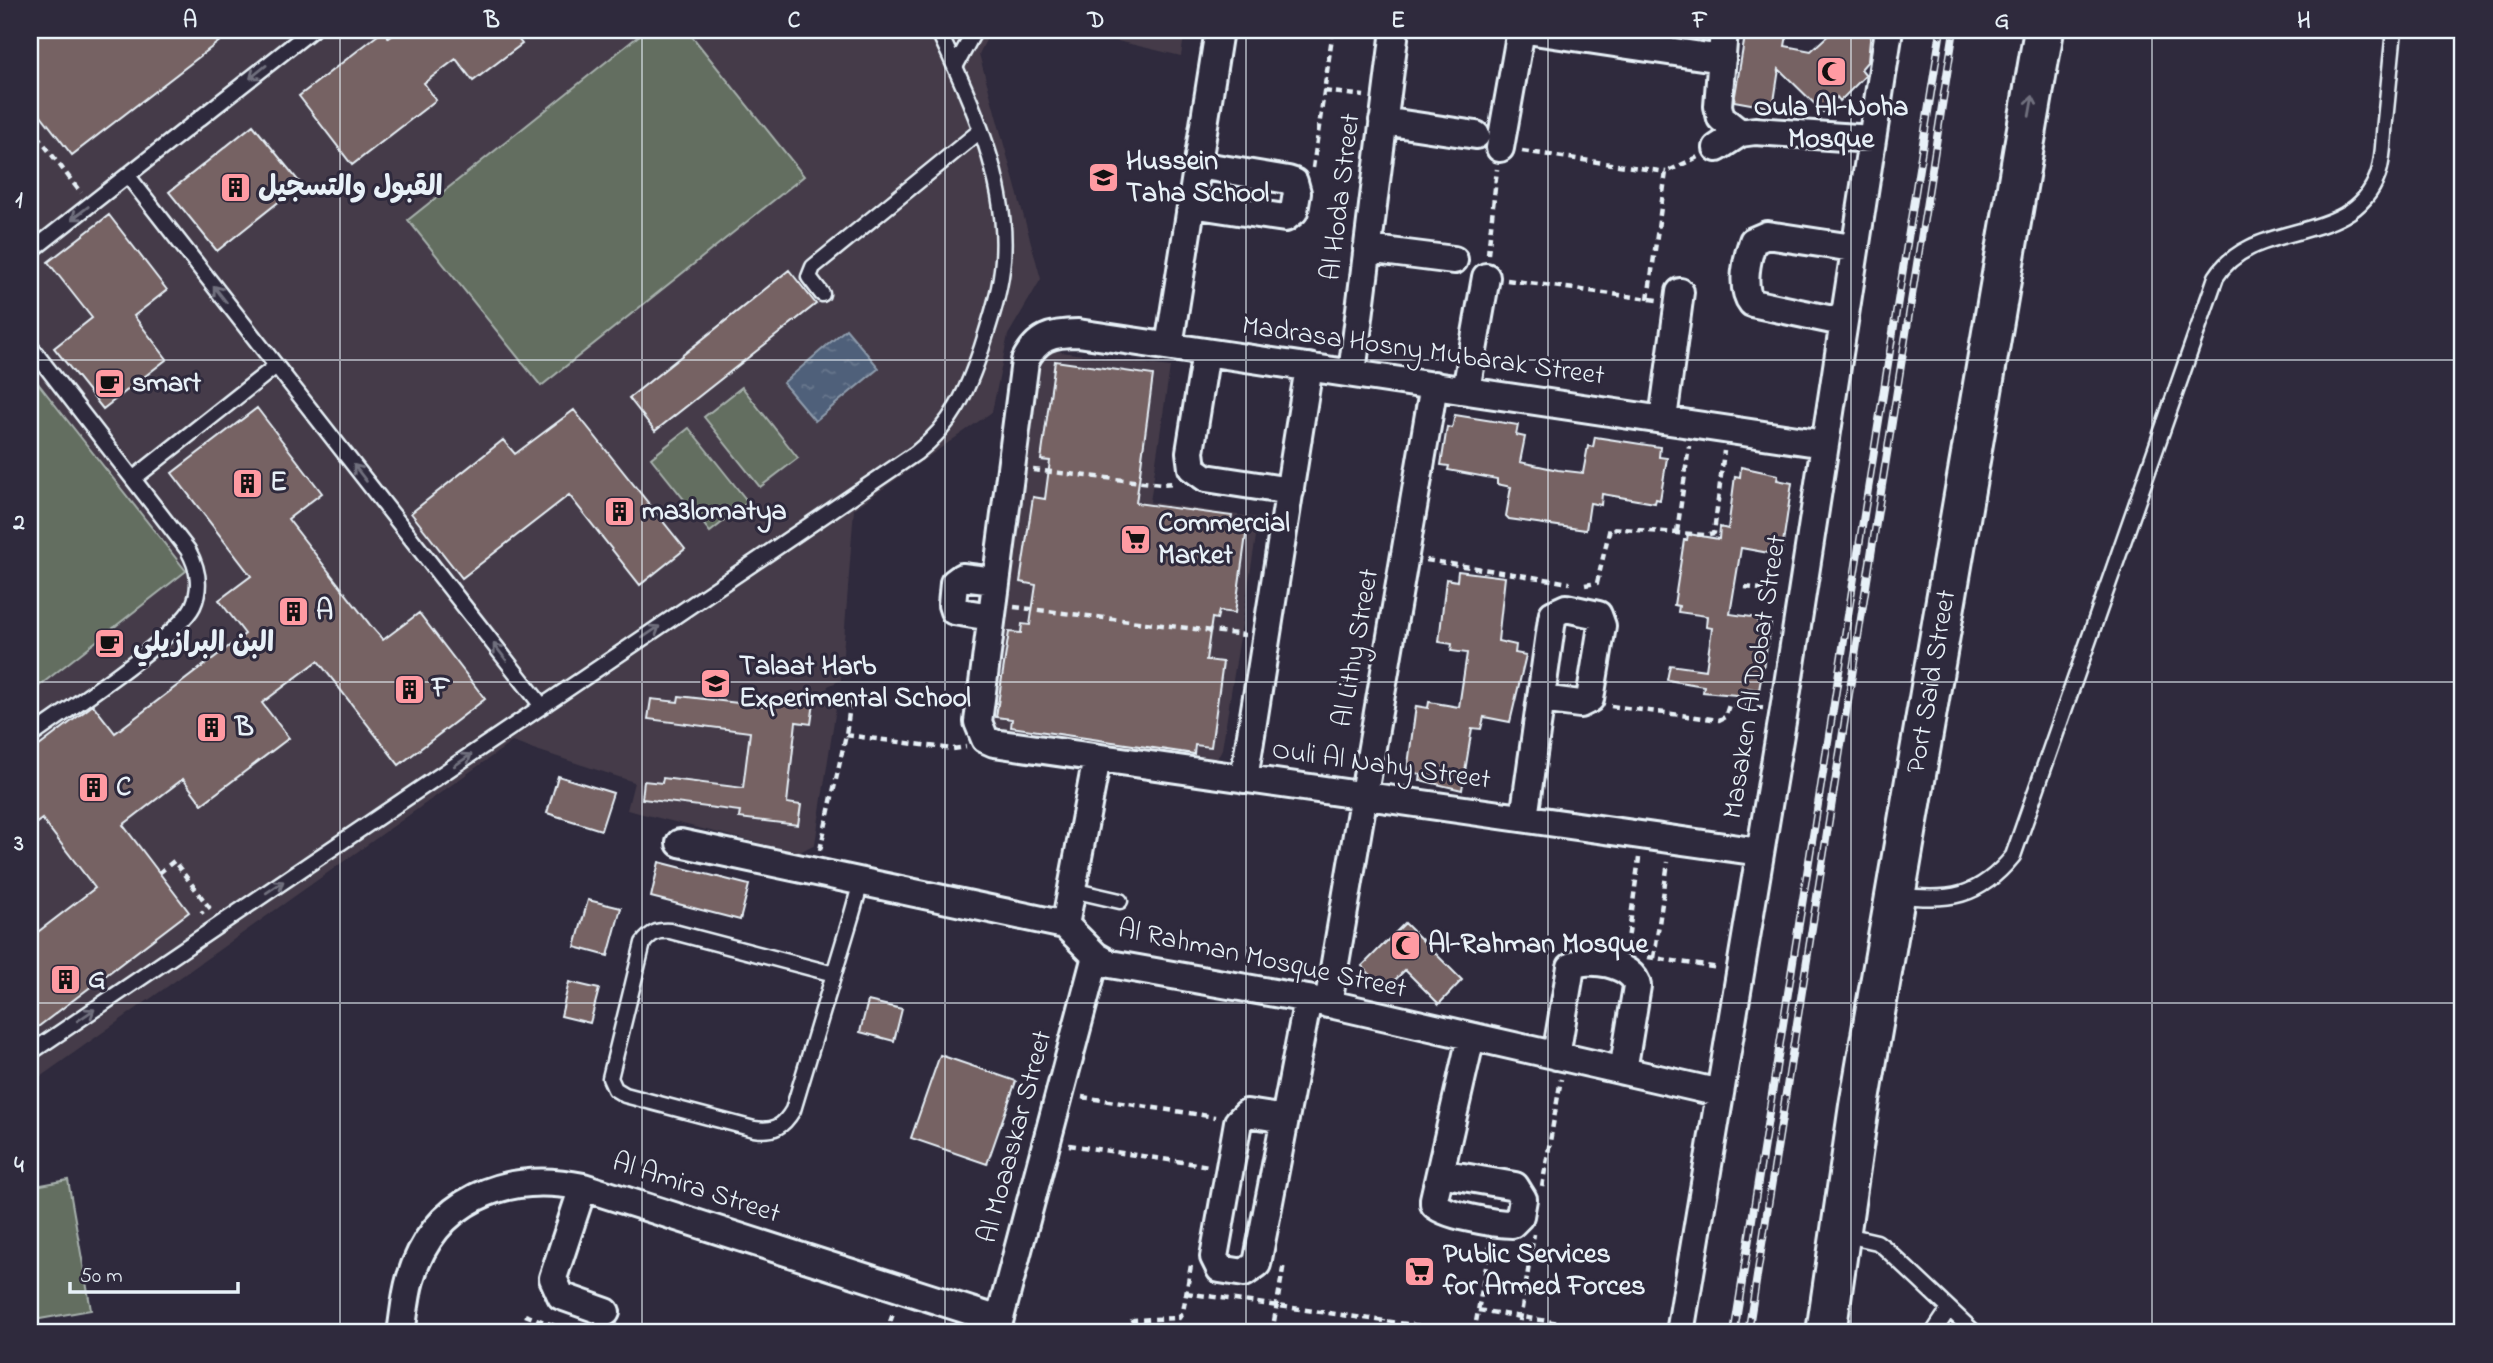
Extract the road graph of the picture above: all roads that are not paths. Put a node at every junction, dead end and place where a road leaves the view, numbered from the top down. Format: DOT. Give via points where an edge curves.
graph roads {
  1 [pos="312,30"];
  2 [pos="938,30"];
  3 [pos="975,30"];
  4 [pos="1220,30"];
  5 [pos="1395,30"];
  6 [pos="1521,30"];
  7 [pos="1527,30"];
  8 [pos="1724,30"];
  9 [pos="1889,30"];
  10 [pos="2017,30"];
  11 [pos="2044,30"];
  12 [pos="2394,30"];
  13 [pos="1721,60"];
  14 [pos="955,67"];
  15 [pos="1385,110"];
  16 [pos="980,131"];
  17 [pos="1740,133"];
  18 [pos="1476,135"];
  19 [pos="1871,139"];
  20 [pos="1500,148"];
  21 [pos="1717,148"];
  22 [pos="1198,165"];
  23 [pos="128,176"];
  24 [pos="1192,204"];
  25 [pos="1853,248"];
  26 [pos="1367,249"];
  27 [pos="30,253"];
  28 [pos="1454,260"];
  29 [pos="1486,277"];
  30 [pos="822,294"];
  31 [pos="1680,298"];
  32 [pos="1842,322"];
  33 [pos="30,346"];
  34 [pos="1169,346"];
  35 [pos="1206,352"];
  36 [pos="276,366"];
  37 [pos="1309,367"];
  38 [pos="1352,373"];
  39 [pos="1434,385"];
  40 [pos="1466,390"];
  41 [pos="1662,419"];
  42 [pos="1824,444"];
  43 [pos="134,480"];
  44 [pos="1290,491"];
  45 [pos="1541,699"];
  46 [pos="542,706"];
  47 [pos="30,737"];
  48 [pos="986,737"];
  49 [pos="1097,758"];
  50 [pos="1244,779"];
  51 [pos="1364,795"];
  52 [pos="1524,818"];
  53 [pos="680,843"];
  54 [pos="1760,852"];
  55 [pos="861,882"];
  56 [pos="1072,890"];
  57 [pos="1896,895"];
  58 [pos="1120,901"];
  59 [pos="1065,925"];
  60 [pos="1096,956"];
  61 [pos="834,974"];
  62 [pos="1318,1002"];
  63 [pos="1471,1037"];
  64 [pos="30,1053"];
  65 [pos="1556,1056"];
  66 [pos="1623,1071"];
  67 [pos="1720,1093"];
  68 [pos="1284,1119"];
  69 [pos="1440,1173"];
  70 [pos="583,1186"];
  71 [pos="1834,1232"];
  72 [pos="1949,1309"];
  73 [pos="603,1323"];
  74 [pos="998,1326"];
  75 [pos="401,1333"];
  76 [pos="1680,1333"];
  77 [pos="1810,1333"];
  78 [pos="1826,1333"];
  79 [pos="1933,1333"];
  80 [pos="1975,1333"];
  1 -- 23 [label="lane, one-way"];
  2 -- 14 [label="lane"];
  3 -- 14 [label="lane"];
  4 -- 22 [label="street"];
  5 -- 15 [label="street, Al Hoda Street"];
  6 -- 20 [label="street"];
  7 -- 13 [label="street"];
  8 -- 13 [label="street"];
  9 -- 19 [label="street, Masaken Al Dobat Street"];
  10 -- 71 [label="main road, Port Said Street"];
  57 -- 11 [label="main road, Port Said Street, one-way"];
  12 -- 57 [label="lane" via="2381,161 2366,197 2329,223 2249,246 2216,277 2013,856 1990,880 1965,894 1931,900"];
  13 -- 17 [label="street" via="1721,118"];
  14 -- 16 [label="lane"];
  15 -- 18 [label="street"];
  15 -- 26 [label="street, Al Hoda Street"];
  16 -- 30 [label="lane" via="813,267 809,277"];
  46 -- 16 [label="lane, one-way" via="916,453 948,424 969,385 1002,270 1000,209"];
  17 -- 19 [label="street"];
  17 -- 21 [label="street"];
  19 -- 25 [label="street, Masaken Al Dobat Street"];
  22 -- 24 [label="street"];
  22 -- 24 [label="street" via="1288,180 1297,193 1294,211 1284,218"];
  23 -- 27 [label="lane, one-way"];
  36 -- 23 [label="lane, one-way"];
  24 -- 34 [label="street"];
  25 -- 32 [label="street, Masaken Al Dobat Street"];
  25 -- 32 [label="street" via="1767,235 1759,236 1750,249 1745,288 1752,303"];
  26 -- 28 [label="street"];
  26 -- 38 [label="street, Al Hoda Street"];
  29 -- 40 [label="street"];
  31 -- 41 [label="street"];
  32 -- 42 [label="street, Masaken Al Dobat Street"];
  33 -- 43 [label="lane"];
  34 -- 35 [label="street, Madrasa Hosny Mubarak Street"];
  34 -- 48 [label="street, Madrasa Hosny Mubarak Street" via="1059,333 1033,346 1025,361 993,601"];
  35 -- 37 [label="street, Madrasa Hosny Mubarak Street"];
  35 -- 44 [label="street" via="1190,452 1192,468 1206,478"];
  36 -- 43 [label="lane"];
  46 -- 36 [label="lane, one-way"];
  37 -- 38 [label="street, Madrasa Hosny Mubarak Street"];
  37 -- 44 [label="street"];
  38 -- 39 [label="street, Madrasa Hosny Mubarak Street"];
  39 -- 40 [label="street, Madrasa Hosny Mubarak Street"];
  39 -- 51 [label="street, Al Lithy Street"];
  40 -- 41 [label="street, Madrasa Hosny Mubarak Street"];
  41 -- 42 [label="street, Madrasa Hosny Mubarak Street"];
  42 -- 54 [label="street, Masaken Al Dobat Street"];
  43 -- 47 [label="lane" via="195,562 198,577 193,606 174,630"];
  44 -- 50 [label="street"];
  45 -- 45 [label="street" via="1553,614 1566,608 1593,612 1602,620 1592,694 1586,703"];
  45 -- 52 [label="street"];
  64 -- 46 [label="lane, one-way"];
  48 -- 49 [label="street, Ouli Al Nahy Street"];
  49 -- 50 [label="street, Ouli Al Nahy Street"];
  49 -- 56 [label="street"];
  50 -- 51 [label="street, Ouli Al Nahy Street"];
  51 -- 52 [label="street, Ouli Al Nahy Street"];
  51 -- 62 [label="street, Al Lithy Street"];
  52 -- 54 [label="street, Ouli Al Nahy Street"];
  53 -- 55 [label="street"];
  54 -- 67 [label="street, Masaken Al Dobat Street"];
  55 -- 59 [label="street"];
  55 -- 61 [label="lane"];
  56 -- 58 [label="lane"];
  56 -- 59 [label="street"];
  57 -- 71 [label="main road, Port Said Street"];
  59 -- 60 [label="street, Al Rahman Mosque Street"];
  60 -- 62 [label="street, Al Rahman Mosque Street" via="1110,964"];
  60 -- 74 [label="street, Al Moaaskar Street"];
  61 -- 61 [label="lane" via="785,1124 770,1131 615,1089 610,1078 639,955 649,935 659,930 670,932"];
  62 -- 63 [label="street, Al Rahman Mosque Street"];
  62 -- 68 [label="street, Al Lithy Street"];
  63 -- 65 [label="street, Al Rahman Mosque Street"];
  63 -- 69 [label="street"];
  65 -- 66 [label="street, Al Rahman Mosque Street"];
  65 -- 66 [label="street" via="1571,967 1585,962 1627,969 1637,986"];
  66 -- 67 [label="street, Al Rahman Mosque Street"];
  67 -- 76 [label="street, Masaken Al Dobat Street"];
  68 -- 68 [label="street, Al Lithy Street" via="1257,1264 1244,1273 1220,1269 1214,1257 1238,1122 1247,1113"];
  69 -- 69 [label="street" via="1434,1199 1437,1208 1494,1222 1517,1221 1523,1199 1515,1186"];
  70 -- 73 [label="street" via="554,1285 561,1296"];
  70 -- 74 [label="street, Al Amira Street"];
  70 -- 75 [label="street, Al Amira Street" via="521,1182 490,1190 439,1226 409,1281"];
  71 -- 72 [label="lane" via="1877,1242"];
  71 -- 77 [label="main road, Port Said Street"];
  71 -- 78 [label="main road, Port Said Street"];
  72 -- 79 [label="lane"];
  72 -- 80 [label="lane"];
}
